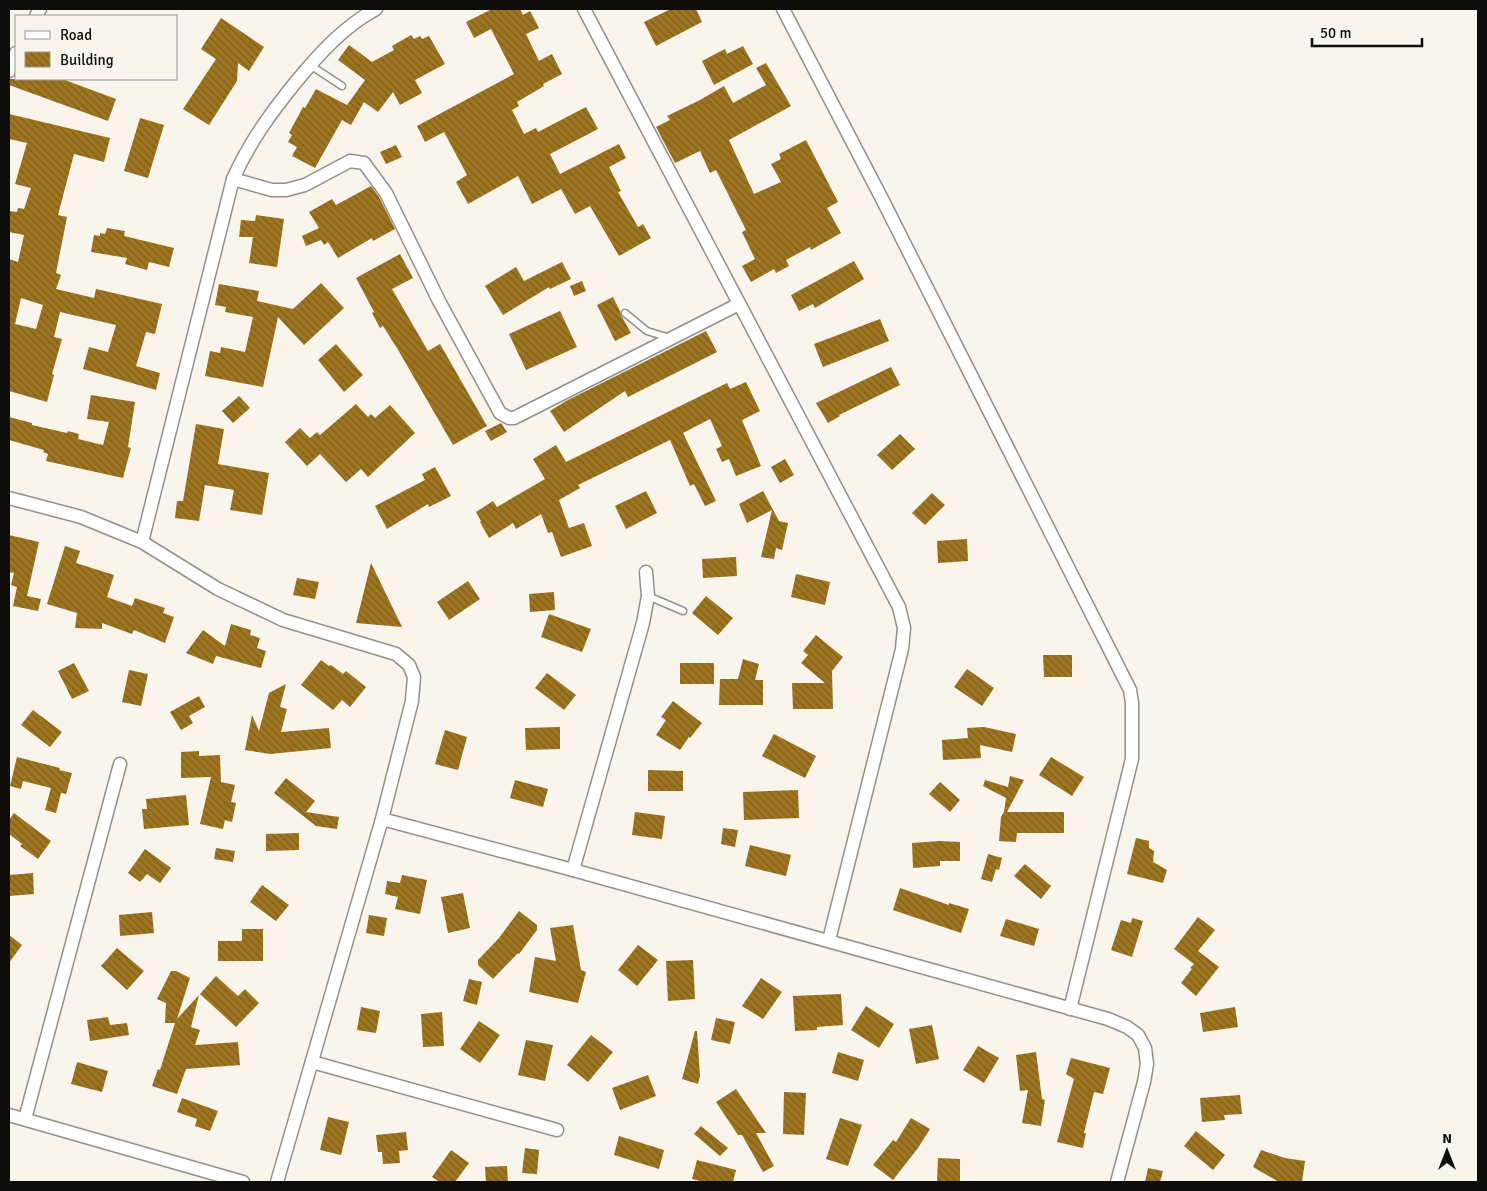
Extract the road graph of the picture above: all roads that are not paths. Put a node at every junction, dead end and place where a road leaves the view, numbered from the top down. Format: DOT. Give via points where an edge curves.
graph roads {
  1 [pos="376,9"];
  2 [pos="584,9"];
  3 [pos="783,9"];
  4 [pos="15,56"];
  5 [pos="310,65"];
  6 [pos="9,71"];
  7 [pos="342,86"];
  8 [pos="233,179"];
  9 [pos="739,304"];
  10 [pos="625,313"];
  11 [pos="671,339"];
  12 [pos="9,498"];
  13 [pos="142,542"];
  14 [pos="646,572"];
  15 [pos="648,596"];
  16 [pos="683,611"];
  17 [pos="120,764"];
  18 [pos="382,819"];
  19 [pos="573,870"];
  20 [pos="829,940"];
  21 [pos="1070,1009"];
  22 [pos="312,1062"];
  23 [pos="9,1115"];
  24 [pos="24,1120"];
  25 [pos="557,1130"];
  26 [pos="243,1182"];
  27 [pos="277,1182"];
  28 [pos="1117,1182"];
  1 -- 5 [label="street" via="334,39"];
  2 -- 9 [label="street"];
  3 -- 21 [label="street" via="1130,690 1131,766"];
  4 -- 6 [label="street"];
  5 -- 7 [label="lane"];
  5 -- 8 [label="street" via="254,137"];
  8 -- 11 [label="street" via="272,190 286,190 305,185 350,161 364,163 386,193 439,301 503,416 514,418"];
  8 -- 13 [label="street"];
  9 -- 11 [label="street"];
  9 -- 20 [label="street" via="900,608 904,628 902,649"];
  10 -- 11 [label="lane" via="647,331"];
  12 -- 13 [label="street" via="81,517"];
  13 -- 18 [label="street" via="246,604 283,620 396,654 409,665 414,677 414,690"];
  14 -- 15 [label="street"];
  15 -- 16 [label="lane"];
  15 -- 19 [label="street"];
  17 -- 24 [label="street"];
  18 -- 19 [label="street"];
  18 -- 22 [label="street"];
  19 -- 20 [label="street"];
  20 -- 21 [label="street"];
  21 -- 28 [label="street" via="1127,1027 1138,1035 1145,1048 1144,1082"];
  22 -- 25 [label="street"];
  22 -- 27 [label="street"];
  23 -- 24 [label="street"];
  24 -- 26 [label="street"];
}
